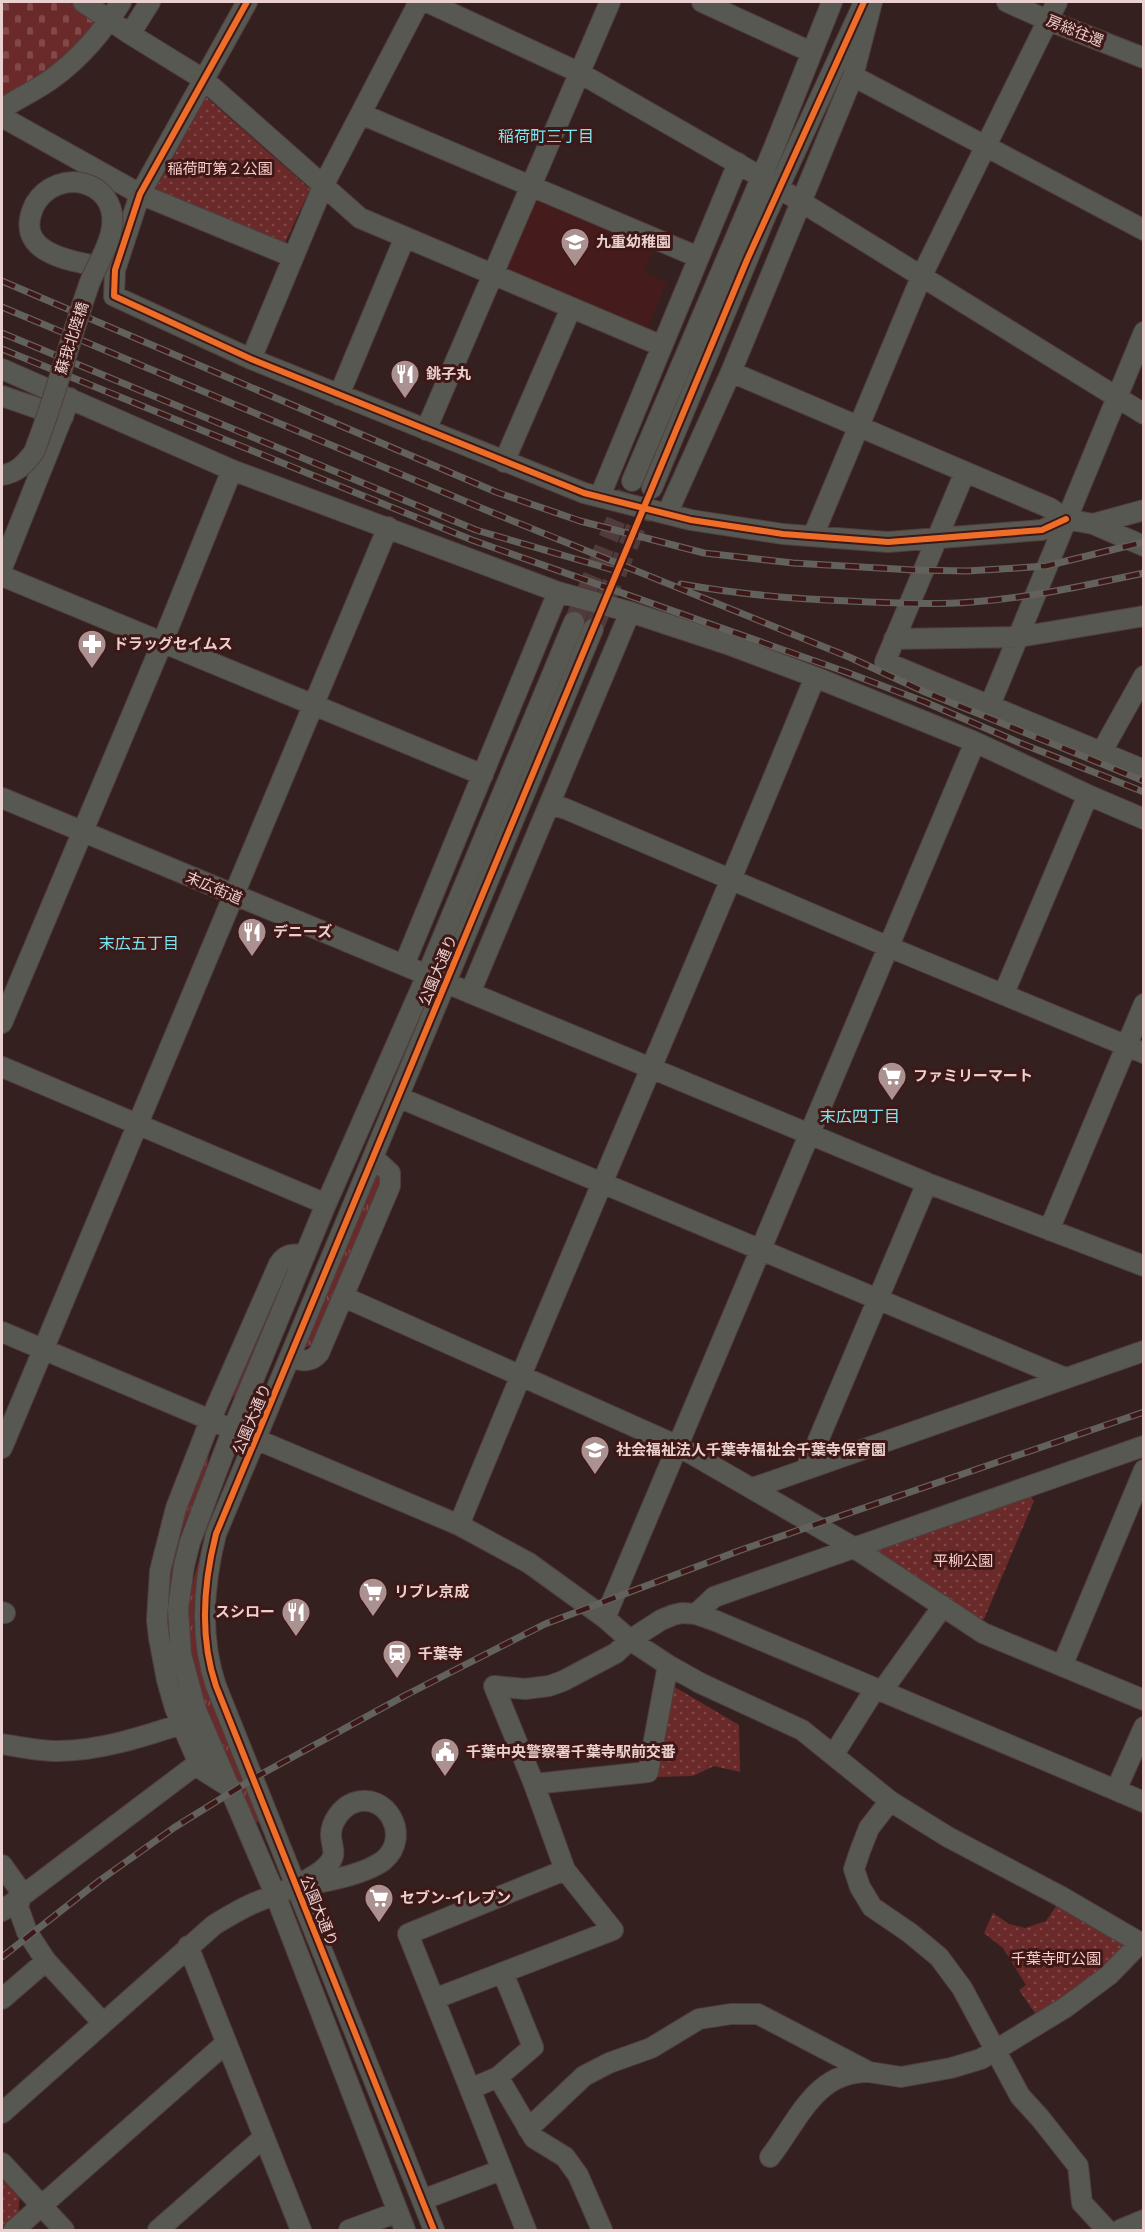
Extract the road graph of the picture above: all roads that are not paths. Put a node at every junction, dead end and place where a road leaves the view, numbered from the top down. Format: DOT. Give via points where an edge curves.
graph roads {
  1 [pos="83,2"];
  2 [pos="121,2"];
  3 [pos="150,2"];
  4 [pos="247,2"];
  5 [pos="419,2"];
  6 [pos="427,2"];
  7 [pos="610,2"];
  8 [pos="702,2"];
  9 [pos="832,2"];
  10 [pos="864,2"];
  11 [pos="872,2"];
  12 [pos="1007,2"];
  13 [pos="1057,2"];
  14 [pos="110,20"];
  15 [pos="1047,20"];
  16 [pos="130,34"];
  17 [pos="812,52"];
  18 [pos="1143,58"];
  19 [pos="578,72"];
  20 [pos="853,76"];
  21 [pos="203,79"];
  22 [pos="2,109"];
  23 [pos="361,114"];
  24 [pos="2,117"];
  25 [pos="984,147"];
  26 [pos="738,163"];
  27 [pos="761,177"];
  28 [pos="323,186"];
  29 [pos="529,186"];
  30 [pos="779,188"];
  31 [pos="140,194"];
  32 [pos="801,201"];
  33 [pos="1143,230"];
  34 [pos="405,237"];
  35 [pos="293,257"];
  36 [pos="698,257"];
  37 [pos="115,270"];
  38 [pos="493,274"];
  39 [pos="922,275"];
  40 [pos="571,308"];
  41 [pos="1143,332"];
  42 [pos="662,346"];
  43 [pos="251,359"];
  44 [pos="2,369"];
  45 [pos="731,372"];
  46 [pos="339,395"];
  47 [pos="2,396"];
  48 [pos="70,398"];
  49 [pos="1117,398"];
  50 [pos="1143,414"];
  51 [pos="63,417"];
  52 [pos="859,428"];
  53 [pos="426,430"];
  54 [pos="504,462"];
  55 [pos="232,470"];
  56 [pos="965,472"];
  57 [pos="2,475"];
  58 [pos="632,482"];
  59 [pos="652,488"];
  60 [pos="600,496"];
  61 [pos="1143,510"];
  62 [pos="667,514"];
  63 [pos="1066,519"];
  64 [pos="1093,524"];
  65 [pos="388,527"];
  66 [pos="813,536"];
  67 [pos="937,539"];
  68 [pos="1143,546"];
  69 [pos="2,568"];
  70 [pos="2,576"];
  71 [pos="558,592"];
  72 [pos="630,612"];
  73 [pos="1143,616"];
  74 [pos="574,622"];
  75 [pos="593,629"];
  76 [pos="1019,637"];
  77 [pos="894,639"];
  78 [pos="163,641"];
  79 [pos="1143,676"];
  80 [pos="814,677"];
  81 [pos="315,705"];
  82 [pos="990,705"];
  83 [pos="975,741"];
  84 [pos="1102,751"];
  85 [pos="1143,770"];
  86 [pos="483,775"];
  87 [pos="1088,795"];
  88 [pos="2,798"];
  89 [pos="550,804"];
  90 [pos="1143,819"];
  91 [pos="81,832"];
  92 [pos="731,880"];
  93 [pos="232,895"];
  94 [pos="889,947"];
  95 [pos="404,965"];
  96 [pos="436,979"];
  97 [pos="470,993"];
  98 [pos="1004,993"];
  99 [pos="1143,1004"];
  100 [pos="2,1023"];
  101 [pos="1135,1049"];
  102 [pos="2,1067"];
  103 [pos="650,1067"];
  104 [pos="398,1098"];
  105 [pos="136,1124"];
  106 [pos="810,1134"];
  107 [pos="374,1157"];
  108 [pos="602,1183"];
  109 [pos="927,1183"];
  110 [pos="326,1204"];
  111 [pos="1049,1230"];
  112 [pos="761,1250"];
  113 [pos="305,1255"];
  114 [pos="1143,1266"];
  115 [pos="344,1297"];
  116 [pos="878,1300"];
  117 [pos="2,1332"];
  118 [pos="43,1349"];
  119 [pos="1143,1351"];
  120 [pos="291,1358"];
  121 [pos="520,1375"];
  122 [pos="1065,1378"];
  123 [pos="210,1421"];
  124 [pos="232,1431"];
  125 [pos="255,1441"];
  126 [pos="678,1446"];
  127 [pos="1143,1446"];
  128 [pos="2,1448"];
  129 [pos="806,1469"];
  130 [pos="1143,1470"];
  131 [pos="753,1488"];
  132 [pos="459,1525"];
  133 [pos="853,1547"];
  134 [pos="943,1606"];
  135 [pos="696,1614"];
  136 [pos="605,1618"];
  137 [pos="630,1640"];
  138 [pos="668,1665"];
  139 [pos="1062,1666"];
  140 [pos="879,1690"];
  141 [pos="1143,1700"];
  142 [pos="182,1724"];
  143 [pos="1143,1727"];
  144 [pos="2,1743"];
  145 [pos="834,1754"];
  146 [pos="197,1764"];
  147 [pos="534,1784"];
  148 [pos="231,1788"];
  149 [pos="1116,1790"];
  150 [pos="890,1801"];
  151 [pos="1143,1802"];
  152 [pos="2,1865"];
  153 [pos="565,1870"];
  154 [pos="296,1886"];
  155 [pos="22,1893"];
  156 [pos="275,1894"];
  157 [pos="2,1911"];
  158 [pos="1142,1944"];
  159 [pos="188,1946"];
  160 [pos="46,1962"];
  161 [pos="503,1972"];
  162 [pos="2,1999"];
  163 [pos="434,1999"];
  164 [pos="103,2023"];
  165 [pos="226,2043"];
  166 [pos="994,2050"];
  167 [pos="869,2072"];
  168 [pos="498,2077"];
  169 [pos="470,2089"];
  170 [pos="2,2113"];
  171 [pos="528,2129"];
  172 [pos="264,2137"];
  173 [pos="770,2157"];
  174 [pos="2,2163"];
  175 [pos="501,2170"];
  176 [pos="422,2200"];
  177 [pos="42,2206"];
  178 [pos="398,2212"];
  179 [pos="1143,2220"];
  180 [pos="14,2230"];
  181 [pos="64,2230"];
  182 [pos="158,2230"];
  183 [pos="301,2230"];
  184 [pos="349,2230"];
  185 [pos="405,2230"];
  186 [pos="434,2230"];
  187 [pos="526,2230"];
  188 [pos="602,2230"];
  189 [pos="1107,2230"];
  190 [pos="1120,2230"];
  1 -- 14 [label="street"];
  2 -- 14 [label="street"];
  3 -- 16 [label="street"];
  4 -- 21 [label="street"];
  5 -- 23 [label="street"];
  6 -- 19 [label="street"];
  7 -- 19 [label="street"];
  8 -- 17 [label="street"];
  9 -- 17 [label="street"];
  10 -- 30 [label="street"];
  11 -- 20 [label="street"];
  12 -- 15 [label="street, 房総往還"];
  13 -- 15 [label="street"];
  14 -- 16 [label="street"];
  14 -- 22 [label="street" via="53,78"];
  15 -- 18 [label="street, 房総往還"];
  15 -- 25 [label="street"];
  16 -- 21 [label="street"];
  17 -- 27 [label="street"];
  19 -- 26 [label="street"];
  19 -- 29 [label="street"];
  20 -- 25 [label="street"];
  20 -- 32 [label="street"];
  21 -- 28 [label="street"];
  21 -- 31 [label="street"];
  23 -- 28 [label="street"];
  23 -- 29 [label="street"];
  24 -- 31 [label="street"];
  25 -- 33 [label="street"];
  25 -- 39 [label="street"];
  26 -- 27 [label="street"];
  26 -- 36 [label="street"];
  27 -- 30 [label="street"];
  27 -- 58 [label="street"];
  28 -- 34 [label="street" via="360,218"];
  28 -- 35 [label="street"];
  29 -- 36 [label="street"];
  29 -- 38 [label="street"];
  30 -- 32 [label="street"];
  30 -- 59 [label="street"];
  31 -- 35 [label="street"];
  31 -- 37 [label="street"];
  32 -- 39 [label="street"];
  32 -- 45 [label="street"];
  34 -- 38 [label="street"];
  34 -- 46 [label="street"];
  35 -- 43 [label="street"];
  36 -- 42 [label="street"];
  37 -- 43 [label="street" via="114,296"];
  37 -- 57 [label="street, 蘇我北陸橋, bridge" via="105,268 96,266 56,257 37,244 30,229 31,213 46,190 70,182 91,185 106,199 112,226 106,248 101,258 96,269 91,280 34,452 19,468"];
  38 -- 40 [label="street"];
  38 -- 53 [label="street"];
  39 -- 49 [label="street"];
  39 -- 52 [label="street"];
  40 -- 42 [label="street"];
  40 -- 54 [label="street"];
  41 -- 49 [label="street"];
  42 -- 60 [label="street"];
  43 -- 46 [label="street"];
  44 -- 48 [label="street"];
  45 -- 52 [label="street"];
  45 -- 62 [label="street"];
  46 -- 53 [label="street"];
  47 -- 51 [label="street"];
  48 -- 51 [label="street"];
  48 -- 55 [label="street"];
  49 -- 50 [label="street"];
  49 -- 63 [label="street"];
  51 -- 69 [label="street"];
  52 -- 56 [label="street"];
  52 -- 66 [label="street"];
  53 -- 54 [label="street"];
  54 -- 60 [label="street"];
  55 -- 65 [label="street"];
  55 -- 78 [label="street"];
  56 -- 63 [label="street" via="1050,508"];
  56 -- 67 [label="street"];
  60 -- 62 [label="street"];
  61 -- 64 [label="street"];
  62 -- 66 [label="street"];
  63 -- 64 [label="street"];
  63 -- 67 [label="street" via="1042,530"];
  63 -- 76 [label="street"];
  64 -- 68 [label="street"];
  65 -- 71 [label="street"];
  65 -- 81 [label="street"];
  66 -- 67 [label="street" via="888,542"];
  67 -- 77 [label="street"];
  70 -- 78 [label="street"];
  71 -- 72 [label="street"];
  71 -- 86 [label="street"];
  72 -- 80 [label="street"];
  72 -- 89 [label="street"];
  73 -- 76 [label="street"];
  74 -- 96 [label="street, 公園大通り"];
  75 -- 96 [label="street, 公園大通り"];
  76 -- 77 [label="street"];
  76 -- 82 [label="street"];
  77 -- 82 [label="street" via="885,662"];
  78 -- 81 [label="street"];
  78 -- 91 [label="street"];
  79 -- 84 [label="street"];
  80 -- 83 [label="street"];
  80 -- 92 [label="street"];
  81 -- 86 [label="street"];
  81 -- 93 [label="street"];
  82 -- 84 [label="street"];
  83 -- 87 [label="street"];
  83 -- 94 [label="street"];
  84 -- 85 [label="street"];
  86 -- 95 [label="street"];
  87 -- 90 [label="street"];
  87 -- 98 [label="street"];
  88 -- 91 [label="street, 末広街道"];
  89 -- 92 [label="street"];
  89 -- 97 [label="street"];
  91 -- 93 [label="street, 末広街道"];
  91 -- 100 [label="street"];
  92 -- 94 [label="street"];
  92 -- 103 [label="street"];
  93 -- 95 [label="street, 末広街道"];
  93 -- 105 [label="street"];
  94 -- 98 [label="street"];
  94 -- 106 [label="street"];
  95 -- 96 [label="street, 末広街道"];
  96 -- 97 [label="street, 末広街道"];
  96 -- 104 [label="street, 公園大通り"];
  96 -- 110 [label="street, 公園大通り"];
  97 -- 103 [label="street, 末広街道"];
  98 -- 101 [label="street"];
  99 -- 101 [label="street"];
  101 -- 111 [label="street"];
  102 -- 105 [label="street"];
  103 -- 106 [label="street, 末広街道"];
  103 -- 108 [label="street"];
  104 -- 107 [label="street, 公園大通り"];
  104 -- 108 [label="street"];
  105 -- 110 [label="street"];
  105 -- 118 [label="street"];
  106 -- 109 [label="street, 末広街道"];
  106 -- 112 [label="street"];
  107 -- 115 [label="street" via="390,1173 390,1186"];
  107 -- 120 [label="street, 公園大通り"];
  108 -- 112 [label="street"];
  108 -- 121 [label="street"];
  109 -- 111 [label="street, 末広街道"];
  109 -- 116 [label="street"];
  110 -- 113 [label="street, 公園大通り"];
  111 -- 114 [label="street, 末広街道"];
  112 -- 116 [label="street"];
  112 -- 126 [label="street"];
  113 -- 123 [label="street" via="286,1255 279,1264"];
  113 -- 124 [label="street, 公園大通り"];
  115 -- 120 [label="street" via="316,1356 306,1361"];
  115 -- 121 [label="street"];
  116 -- 122 [label="street"];
  116 -- 129 [label="street"];
  117 -- 118 [label="street"];
  118 -- 123 [label="street"];
  118 -- 128 [label="street"];
  119 -- 122 [label="street"];
  120 -- 125 [label="street, 公園大通り"];
  121 -- 126 [label="street"];
  121 -- 132 [label="street"];
  122 -- 129 [label="street"];
  123 -- 124 [label="street"];
  123 -- 142 [label="street" via="176,1508 160,1571 159,1638 166,1680"];
  124 -- 125 [label="street"];
  124 -- 148 [label="street, 公園大通り" via="190,1542 178,1610 181,1654 189,1687"];
  125 -- 132 [label="street"];
  125 -- 154 [label="street, 公園大通り" via="216,1534 204,1613 204,1641 225,1711"];
  126 -- 131 [label="street"];
  126 -- 136 [label="street"];
  127 -- 133 [label="street"];
  129 -- 131 [label="street"];
  130 -- 139 [label="street"];
  131 -- 133 [label="street"];
  132 -- 136 [label="street" via="529,1563"];
  133 -- 134 [label="street"];
  133 -- 135 [label="street" via="714,1597"];
  134 -- 139 [label="street" via="983,1633"];
  134 -- 140 [label="street"];
  135 -- 137 [label="street" via="682,1613 661,1620"];
  135 -- 140 [label="street"];
  136 -- 137 [label="street"];
  137 -- 138 [label="street"];
  137 -- 147 [label="street" via="610,1657 549,1686 494,1686"];
  138 -- 145 [label="street" via="802,1730"];
  138 -- 147 [label="street" via="648,1772"];
  139 -- 141 [label="street"];
  140 -- 145 [label="street"];
  140 -- 149 [label="street"];
  142 -- 144 [label="street" via="91,1748 58,1751"];
  142 -- 146 [label="street"];
  143 -- 149 [label="street"];
  145 -- 150 [label="street"];
  146 -- 148 [label="street"];
  146 -- 155 [label="street"];
  147 -- 153 [label="street"];
  148 -- 156 [label="street, 公園大通り"];
  149 -- 151 [label="street"];
  150 -- 158 [label="street"];
  150 -- 166 [label="street" via="869,1828 860,1851 854,1869 860,1887 872,1907 939,1957 962,1988"];
  152 -- 155 [label="street"];
  153 -- 161 [label="street" via="613,1930"];
  153 -- 163 [label="street" via="408,1934"];
  154 -- 154 [label="street" via="329,1863 334,1850 332,1826 344,1809 366,1801 386,1810 393,1819 396,1840 384,1859 324,1882"];
  154 -- 156 [label="street"];
  154 -- 176 [label="street, 公園大通り"];
  155 -- 157 [label="street"];
  155 -- 160 [label="street" via="18,1907 27,1932"];
  156 -- 159 [label="street" via="224,1919"];
  156 -- 178 [label="street, 公園大通り"];
  158 -- 166 [label="street" via="1066,2007"];
  159 -- 164 [label="street"];
  159 -- 165 [label="street"];
  160 -- 162 [label="street"];
  160 -- 164 [label="street"];
  161 -- 163 [label="street"];
  161 -- 168 [label="street" via="533,2047"];
  163 -- 169 [label="street"];
  164 -- 170 [label="street"];
  165 -- 172 [label="street"];
  165 -- 177 [label="street"];
  166 -- 167 [label="street" via="951,2068 901,2077"];
  166 -- 189 [label="street" via="1020,2096 1078,2166 1082,2203"];
  167 -- 171 [label="street" via="758,2014 699,2019 651,2048 584,2076"];
  167 -- 173 [label="street" via="834,2078 819,2089"];
  168 -- 169 [label="street"];
  168 -- 171 [label="street"];
  169 -- 175 [label="street"];
  171 -- 188 [label="street" via="534,2138 565,2157 578,2175"];
  172 -- 182 [label="street"];
  172 -- 183 [label="street"];
  174 -- 177 [label="street"];
  175 -- 176 [label="street"];
  175 -- 187 [label="street"];
  176 -- 186 [label="street, 公園大通り"];
  177 -- 180 [label="street"];
  177 -- 181 [label="street"];
  178 -- 184 [label="street"];
  178 -- 185 [label="street, 公園大通り"];
  179 -- 190 [label="street"];
}
